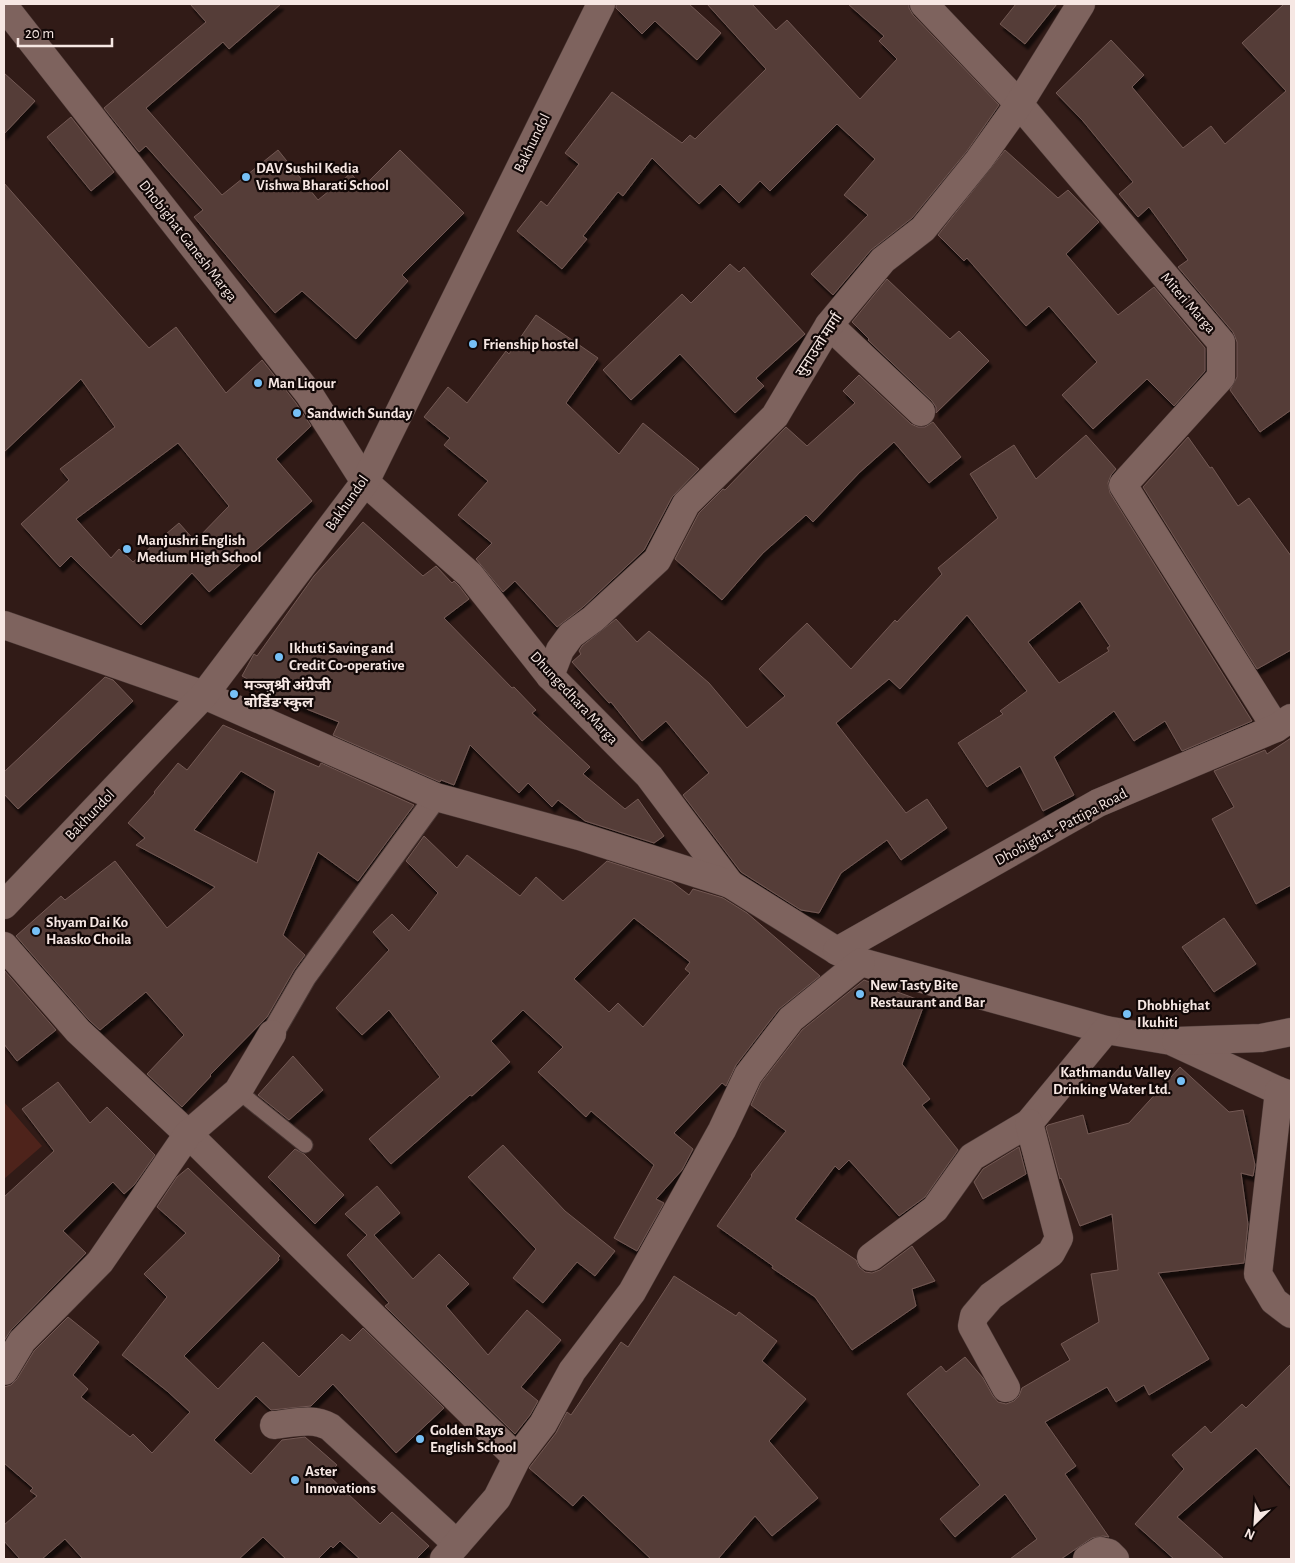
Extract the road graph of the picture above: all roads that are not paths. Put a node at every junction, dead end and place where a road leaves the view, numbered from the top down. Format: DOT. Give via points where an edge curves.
graph roads {
  1 [pos="601,4"];
  2 [pos="924,4"];
  3 [pos="1081,4"];
  4 [pos="4,6"];
  5 [pos="1019,104"];
  6 [pos="829,325"];
  7 [pos="921,412"];
  8 [pos="365,482"];
  9 [pos="4,626"];
  10 [pos="550,676"];
  11 [pos="204,695"];
  12 [pos="1284,723"];
  13 [pos="436,797"];
  14 [pos="730,884"];
  15 [pos="4,905"];
  16 [pos="4,946"];
  17 [pos="849,956"];
  18 [pos="1106,1030"];
  19 [pos="1291,1032"];
  20 [pos="272,1034"];
  21 [pos="1171,1041"];
  22 [pos="238,1091"];
  23 [pos="1285,1093"];
  24 [pos="1029,1123"];
  25 [pos="188,1134"];
  26 [pos="305,1145"];
  27 [pos="871,1257"];
  28 [pos="1291,1314"];
  29 [pos="4,1371"];
  30 [pos="1006,1388"];
  31 [pos="274,1425"];
  32 [pos="517,1458"];
  33 [pos="451,1551"];
  34 [pos="1087,1559"];
  35 [pos="1115,1559"];
  1 -- 8 [label="street, Bakhundol"];
  2 -- 5 [label="street, Miteri Marga"];
  3 -- 5 [label="street, सुनाउलो मार्गा"];
  4 -- 8 [label="street, Dhobighat Ganesh Marga" via="309,394"];
  5 -- 6 [label="street, सुनाउलो मार्गा" via="979,160 923,228 883,260"];
  5 -- 12 [label="street, Miteri Marga" via="1222,342 1221,377 1123,485"];
  6 -- 7 [label="street"];
  6 -- 10 [label="street, सुनाउलो मार्गा" via="775,416 686,504 656,560 571,636 560,650"];
  8 -- 10 [label="street, Dhungedhara Marga" via="470,575"];
  8 -- 11 [label="street, Bakhundol"];
  9 -- 11 [label="street"];
  10 -- 14 [label="street, Dhungedhara Marga" via="649,776"];
  11 -- 13 [label="street"];
  11 -- 15 [label="street, Bakhundol"];
  12 -- 17 [label="street, Dhobighat - Pattipa Road" via="1098,803"];
  13 -- 14 [label="street" via="579,836"];
  13 -- 20 [label="street" via="304,976"];
  14 -- 17 [label="street"];
  16 -- 25 [label="street" via="78,1031"];
  17 -- 18 [label="street"];
  17 -- 32 [label="street, Dhobighat - Pattipa Road" via="791,1019 748,1075 722,1130 632,1292 572,1371 543,1424"];
  18 -- 21 [label="street"];
  18 -- 24 [label="street"];
  19 -- 21 [label="street" via="1261,1038"];
  20 -- 22 [label="street"];
  21 -- 23 [label="street"];
  22 -- 25 [label="street"];
  22 -- 26 [label="lane"];
  23 -- 28 [label="street" via="1258,1274 1274,1301"];
  24 -- 27 [label="street" via="972,1157 936,1209"];
  24 -- 30 [label="street" via="1059,1238 1051,1253 991,1296 974,1316 972,1326"];
  25 -- 29 [label="street" via="100,1262 22,1340"];
  25 -- 32 [label="street"];
  31 -- 33 [label="street" via="310,1421 330,1427"];
  32 -- 33 [label="street, Dhobighat - Pattipa Road" via="497,1498"];
  34 -- 35 [label="street" via="1100,1551"];
}
